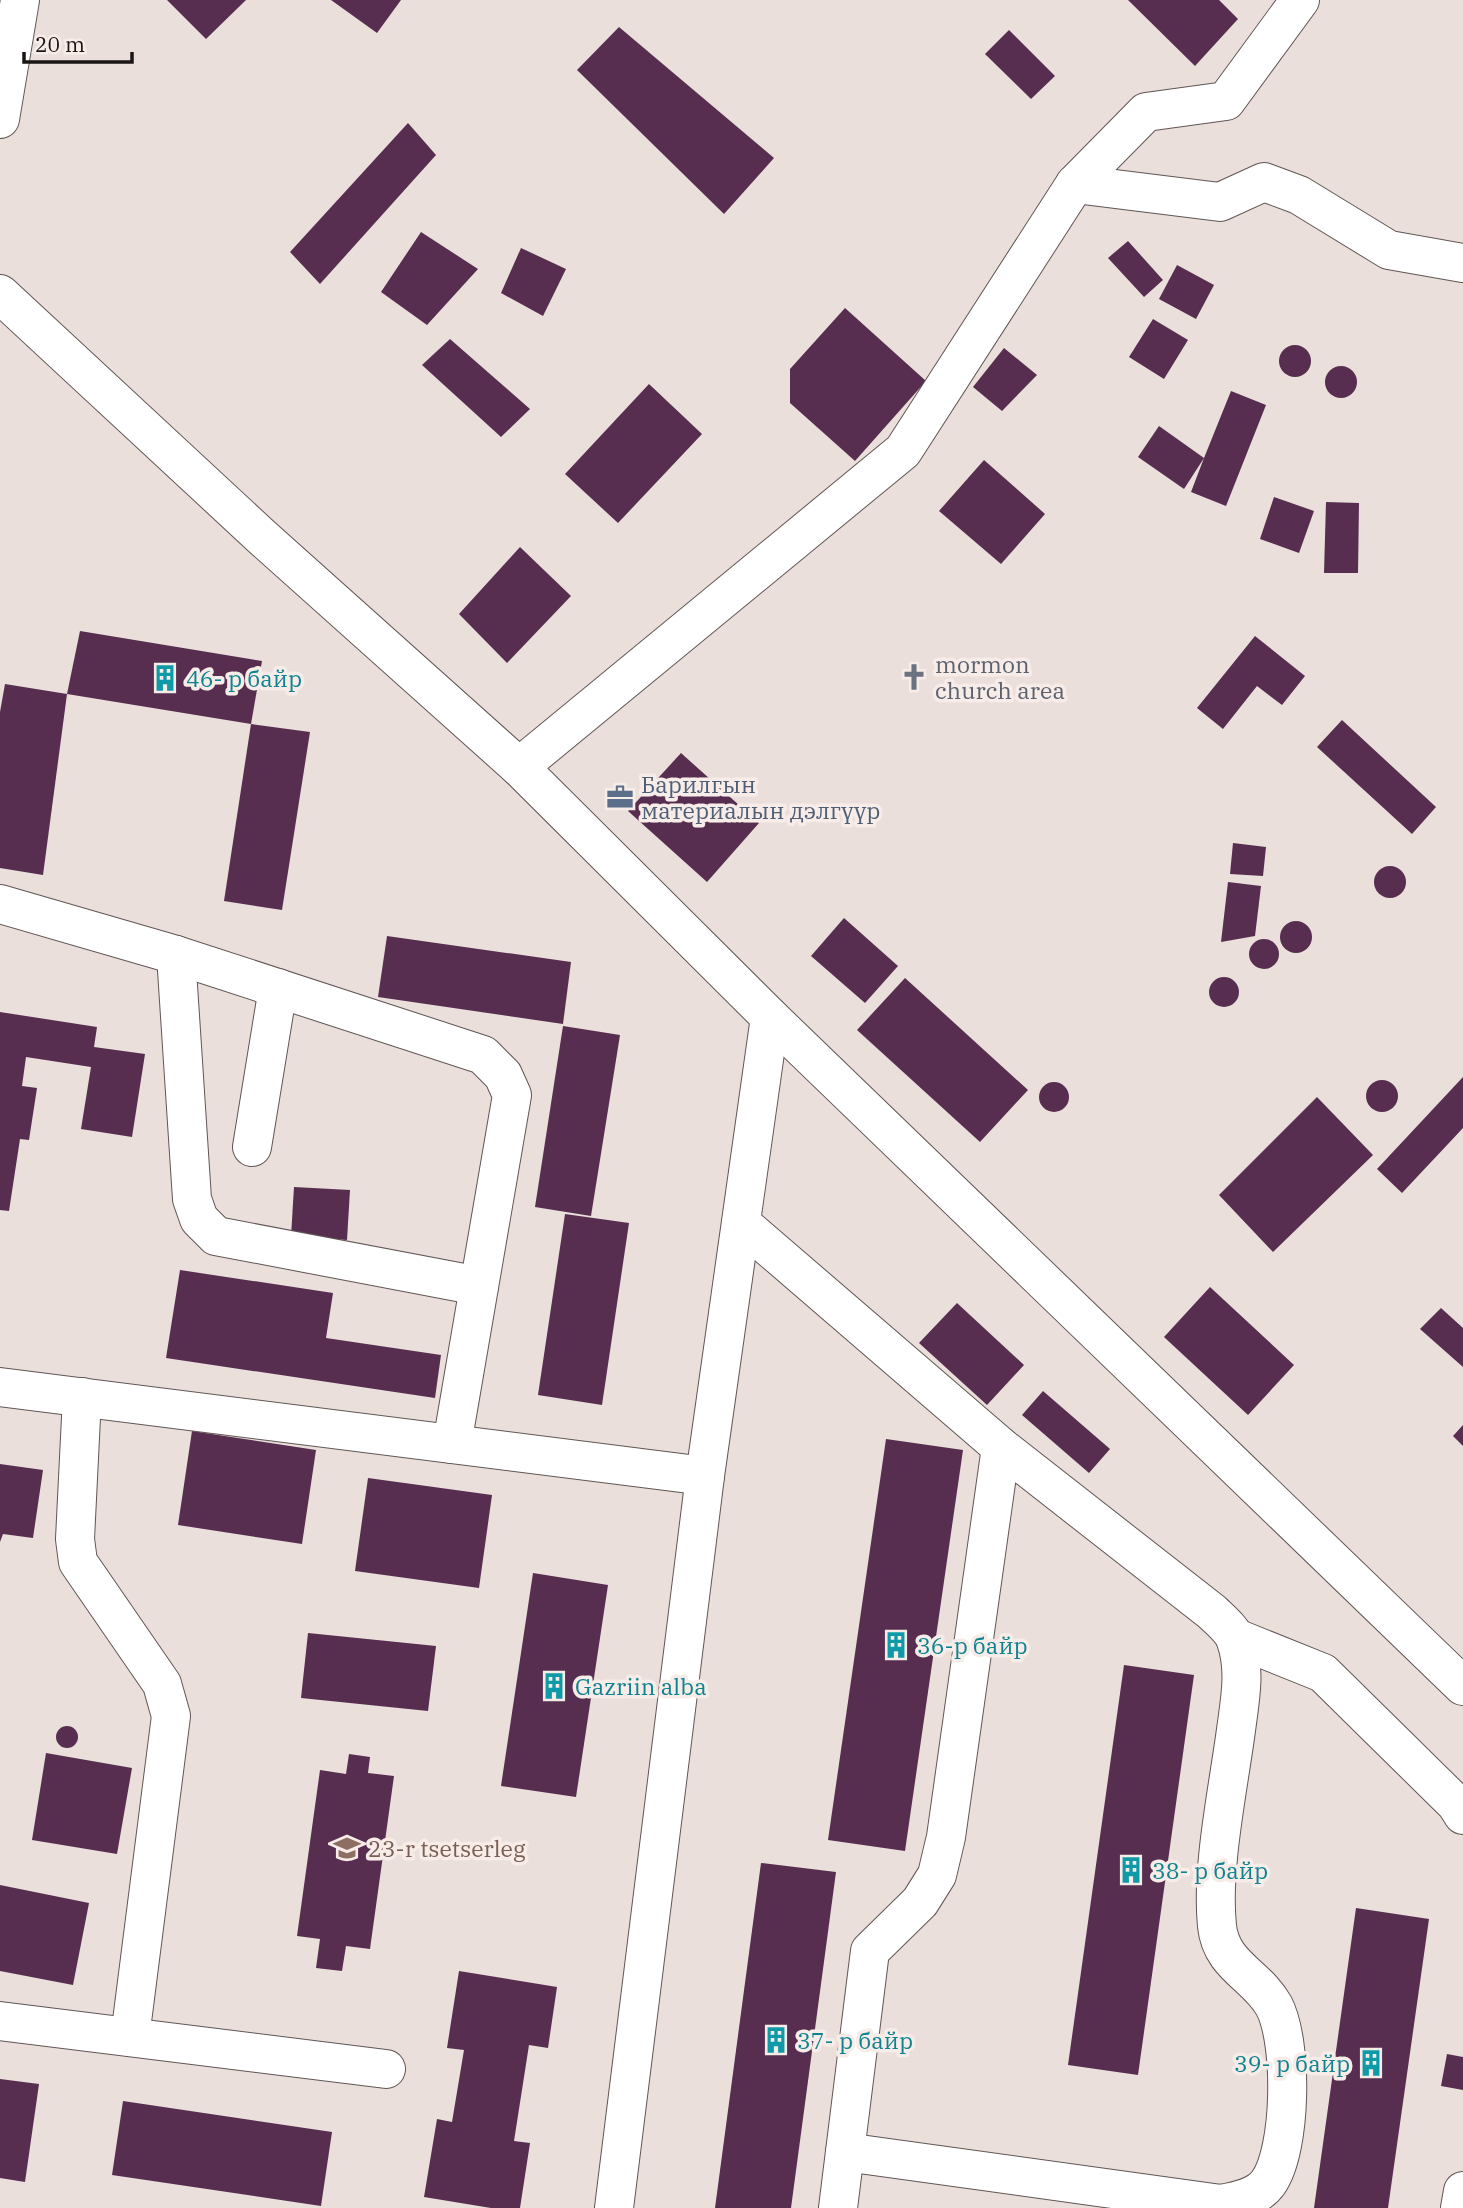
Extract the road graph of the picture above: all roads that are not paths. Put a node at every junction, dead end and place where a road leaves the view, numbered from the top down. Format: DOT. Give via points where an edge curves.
graph roads {
  1 [pos="20,0"];
  2 [pos="1300,0"];
  3 [pos="0,119"];
  4 [pos="1075,184"];
  5 [pos="1463,263"];
  6 [pos="0,294"];
  7 [pos="519,767"];
  8 [pos="0,904"];
  9 [pos="176,955"];
  10 [pos="278,988"];
  11 [pos="770,1017"];
  12 [pos="252,1147"];
  13 [pos="741,1223"];
  14 [pos="479,1286"];
  15 [pos="0,1387"];
  16 [pos="82,1397"];
  17 [pos="452,1444"];
  18 [pos="1001,1447"];
  19 [pos="705,1476"];
  20 [pos="1236,1638"];
  21 [pos="1463,1686"];
  22 [pos="1463,1815"];
  23 [pos="0,2021"];
  24 [pos="130,2037"];
  25 [pos="386,2069"];
  26 [pos="845,2152"];
  27 [pos="1463,2191"];
  28 [pos="614,2208"];
  29 [pos="838,2208"];
  30 [pos="1460,2208"];
  1 -- 3 [label="street"];
  2 -- 4 [label="street" via="1226,101 1146,112"];
  4 -- 5 [label="street" via="1220,202 1264,182 1299,195 1389,250"];
  4 -- 7 [label="street" via="902,451"];
  6 -- 7 [label="street"];
  7 -- 11 [label="street"];
  8 -- 9 [label="street"];
  9 -- 10 [label="street"];
  9 -- 14 [label="street" via="192,1199 200,1219 216,1236"];
  10 -- 12 [label="street"];
  10 -- 14 [label="street" via="483,1055 503,1075 512,1095"];
  11 -- 13 [label="street"];
  11 -- 21 [label="street"];
  13 -- 18 [label="street"];
  13 -- 19 [label="street"];
  14 -- 17 [label="street"];
  15 -- 16 [label="street"];
  16 -- 17 [label="street"];
  16 -- 24 [label="street" via="75,1539 78,1562 162,1684 171,1716"];
  17 -- 19 [label="street"];
  18 -- 20 [label="street" via="1213,1612"];
  18 -- 26 [label="street" via="946,1837 937,1875 920,1902 870,1951"];
  19 -- 28 [label="street"];
  20 -- 22 [label="street" via="1323,1673"];
  20 -- 26 [label="street" via="1242,1676 1217,1884 1217,1929 1230,1962 1254,1980 1274,2006 1285,2040 1288,2082 1279,2162 1267,2185 1246,2199 1221,2204"];
  23 -- 24 [label="street"];
  24 -- 25 [label="street"];
  26 -- 29 [label="street"];
  27 -- 30 [label="street"];
}
